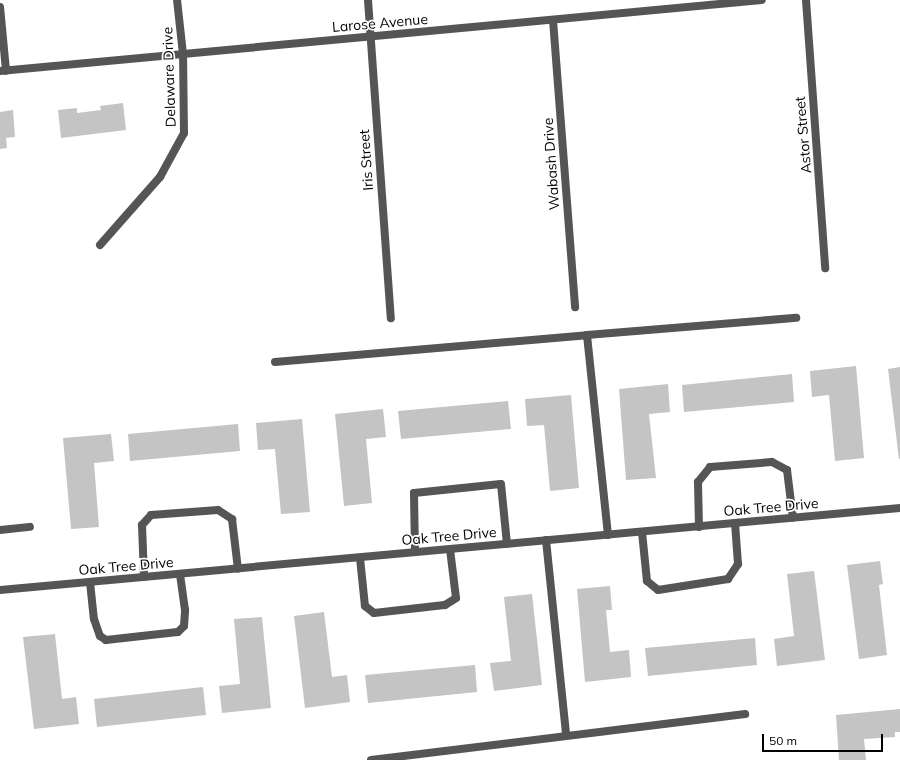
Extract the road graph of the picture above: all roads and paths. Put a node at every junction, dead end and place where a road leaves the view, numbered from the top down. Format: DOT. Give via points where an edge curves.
graph roads {
  1 [pos="177,0"];
  2 [pos="368,0"];
  3 [pos="762,0"];
  4 [pos="806,0"];
  5 [pos="0,7"];
  6 [pos="553,20"];
  7 [pos="371,37"];
  8 [pos="182,54"];
  9 [pos="3,71"];
  10 [pos="100,244"];
  11 [pos="825,268"];
  12 [pos="575,307"];
  13 [pos="391,318"];
  14 [pos="796,318"];
  15 [pos="587,335"];
  16 [pos="275,362"];
  17 [pos="900,508"];
  18 [pos="793,518"];
  19 [pos="735,523"];
  20 [pos="698,526"];
  21 [pos="30,527"];
  22 [pos="0,530"];
  23 [pos="642,532"];
  24 [pos="608,535"];
  25 [pos="546,540"];
  26 [pos="506,544"];
  27 [pos="450,549"];
  28 [pos="415,552"];
  29 [pos="360,558"];
  30 [pos="238,569"];
  31 [pos="180,574"];
  32 [pos="144,577"];
  33 [pos="90,582"];
  34 [pos="0,590"];
  35 [pos="745,714"];
  36 [pos="566,735"];
  37 [pos="371,760"];
  1 -- 8 [label="street, Delaware Drive"];
  2 -- 7 [label="street, Iris Street"];
  3 -- 6 [label="street, Larose Avenue"];
  4 -- 11 [label="street, Astor Street"];
  5 -- 9 [label="street"];
  6 -- 7 [label="street, Larose Avenue"];
  6 -- 12 [label="street, Wabash Drive"];
  7 -- 8 [label="street, Larose Avenue"];
  7 -- 13 [label="street, Iris Street"];
  8 -- 9 [label="street, Larose Avenue"];
  8 -- 10 [label="street, Delaware Drive" via="184,133 160,177"];
  14 -- 15 [label="street"];
  15 -- 16 [label="street"];
  15 -- 24 [label="street"];
  17 -- 18 [label="street, Oak Tree Drive"];
  18 -- 19 [label="street, Oak Tree Drive"];
  18 -- 20 [label="street" via="786,470 772,462 710,467 698,482"];
  19 -- 20 [label="street, Oak Tree Drive"];
  19 -- 23 [label="street" via="738,564 728,578 658,590 647,581"];
  20 -- 23 [label="street, Oak Tree Drive"];
  21 -- 22 [label="street"];
  23 -- 24 [label="street, Oak Tree Drive"];
  24 -- 25 [label="street, Oak Tree Drive"];
  25 -- 26 [label="street, Oak Tree Drive"];
  25 -- 36 [label="street"];
  26 -- 27 [label="street, Oak Tree Drive"];
  26 -- 28 [label="street" via="501,484 414,492"];
  27 -- 28 [label="street, Oak Tree Drive"];
  27 -- 29 [label="street" via="456,598 445,605 374,613 365,606"];
  28 -- 29 [label="street, Oak Tree Drive"];
  29 -- 30 [label="street, Oak Tree Drive"];
  30 -- 31 [label="street, Oak Tree Drive"];
  30 -- 32 [label="street" via="232,519 218,510 151,515 142,525"];
  31 -- 32 [label="street, Oak Tree Drive"];
  31 -- 33 [label="street" via="185,610 184,626 178,632 106,640 100,636 94,619"];
  32 -- 33 [label="street, Oak Tree Drive"];
  33 -- 34 [label="street, Oak Tree Drive"];
  35 -- 36 [label="street"];
  36 -- 37 [label="street"];
}
